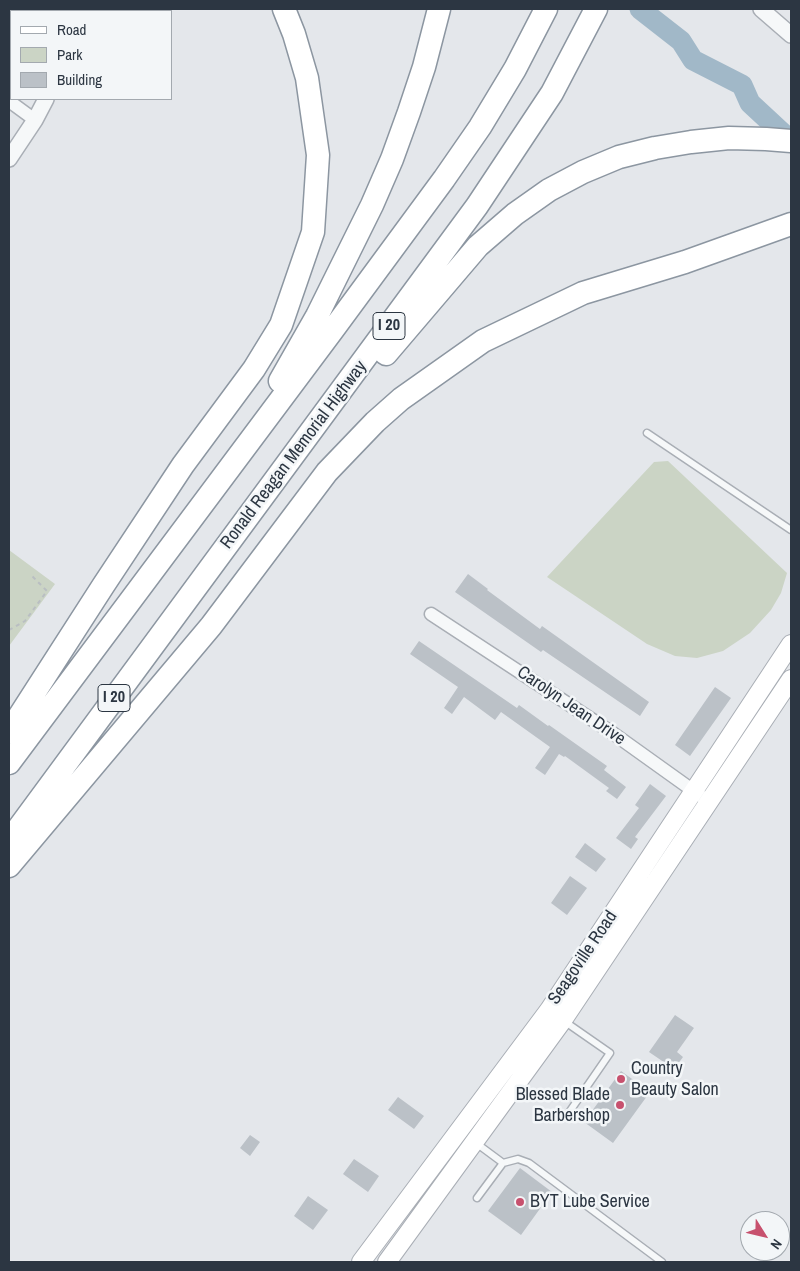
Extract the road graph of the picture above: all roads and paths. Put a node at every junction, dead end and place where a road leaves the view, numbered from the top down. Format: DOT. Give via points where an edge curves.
graph roads {
  1 [pos="284,9"];
  2 [pos="546,9"];
  3 [pos="596,9"];
  4 [pos="761,9"];
  5 [pos="438,15"];
  6 [pos="787,31"];
  7 [pos="45,100"];
  8 [pos="9,102"];
  9 [pos="35,120"];
  10 [pos="791,141"];
  11 [pos="9,159"];
  12 [pos="791,224"];
  13 [pos="647,432"];
  14 [pos="791,530"];
  15 [pos="219,555"];
  16 [pos="30,574"];
  17 [pos="431,614"];
  18 [pos="116,621"];
  19 [pos="9,630"];
  20 [pos="791,644"];
  21 [pos="791,679"];
  22 [pos="9,732"];
  23 [pos="9,763"];
  24 [pos="694,791"];
  25 [pos="709,802"];
  26 [pos="9,841"];
  27 [pos="9,866"];
  28 [pos="548,1010"];
  29 [pos="563,1020"];
  30 [pos="570,1111"];
  31 [pos="459,1130"];
  32 [pos="475,1142"];
  33 [pos="503,1163"];
  34 [pos="477,1198"];
  35 [pos="362,1262"];
  36 [pos="387,1262"];
  37 [pos="662,1262"];
  1 -- 22 [label="highway" via="307,78 318,155 313,232 281,325 254,369 172,481"];
  2 -- 18 [label="highway, I 20" via="480,127"];
  3 -- 15 [label="highway, Ronald Reagan Memorial Highway / I 20" via="552,93 477,206"];
  4 -- 6 [label="street"];
  5 -- 18 [label="highway" via="392,159 317,316 272,393"];
  7 -- 9 [label="street"];
  8 -- 9 [label="street"];
  9 -- 11 [label="street"];
  10 -- 15 [label="highway" via="729,138 656,148 619,157 549,190 515,214 478,246"];
  12 -- 27 [label="highway" via="583,294 484,341 402,399 327,472 211,626"];
  13 -- 14 [label="lane"];
  15 -- 26 [label="highway, Ronald Reagan Memorial Highway / I 20"];
  16 -- 19 [label="path" via="47,591 25,621"];
  17 -- 24 [label="street, Carolyn Jean Drive" via="614,734"];
  18 -- 23 [label="highway, I 20"];
  20 -- 24 [label="main road, Seagoville Road"];
  21 -- 25 [label="main road, Seagoville Road"];
  24 -- 25 [label="street, Carolyn Jean Drive"];
  24 -- 28 [label="main road, Seagoville Road"];
  25 -- 29 [label="main road, Seagoville Road"];
  28 -- 29 [label="main road"];
  28 -- 31 [label="main road, Seagoville Road"];
  29 -- 30 [label="lane" via="610,1053"];
  29 -- 32 [label="main road, Seagoville Road"];
  31 -- 32 [label="main road"];
  31 -- 35 [label="main road, Seagoville Road"];
  32 -- 33 [label="lane"];
  32 -- 36 [label="main road, Seagoville Road"];
  33 -- 34 [label="lane"];
  33 -- 37 [label="lane" via="514,1159 526,1161"];
}
